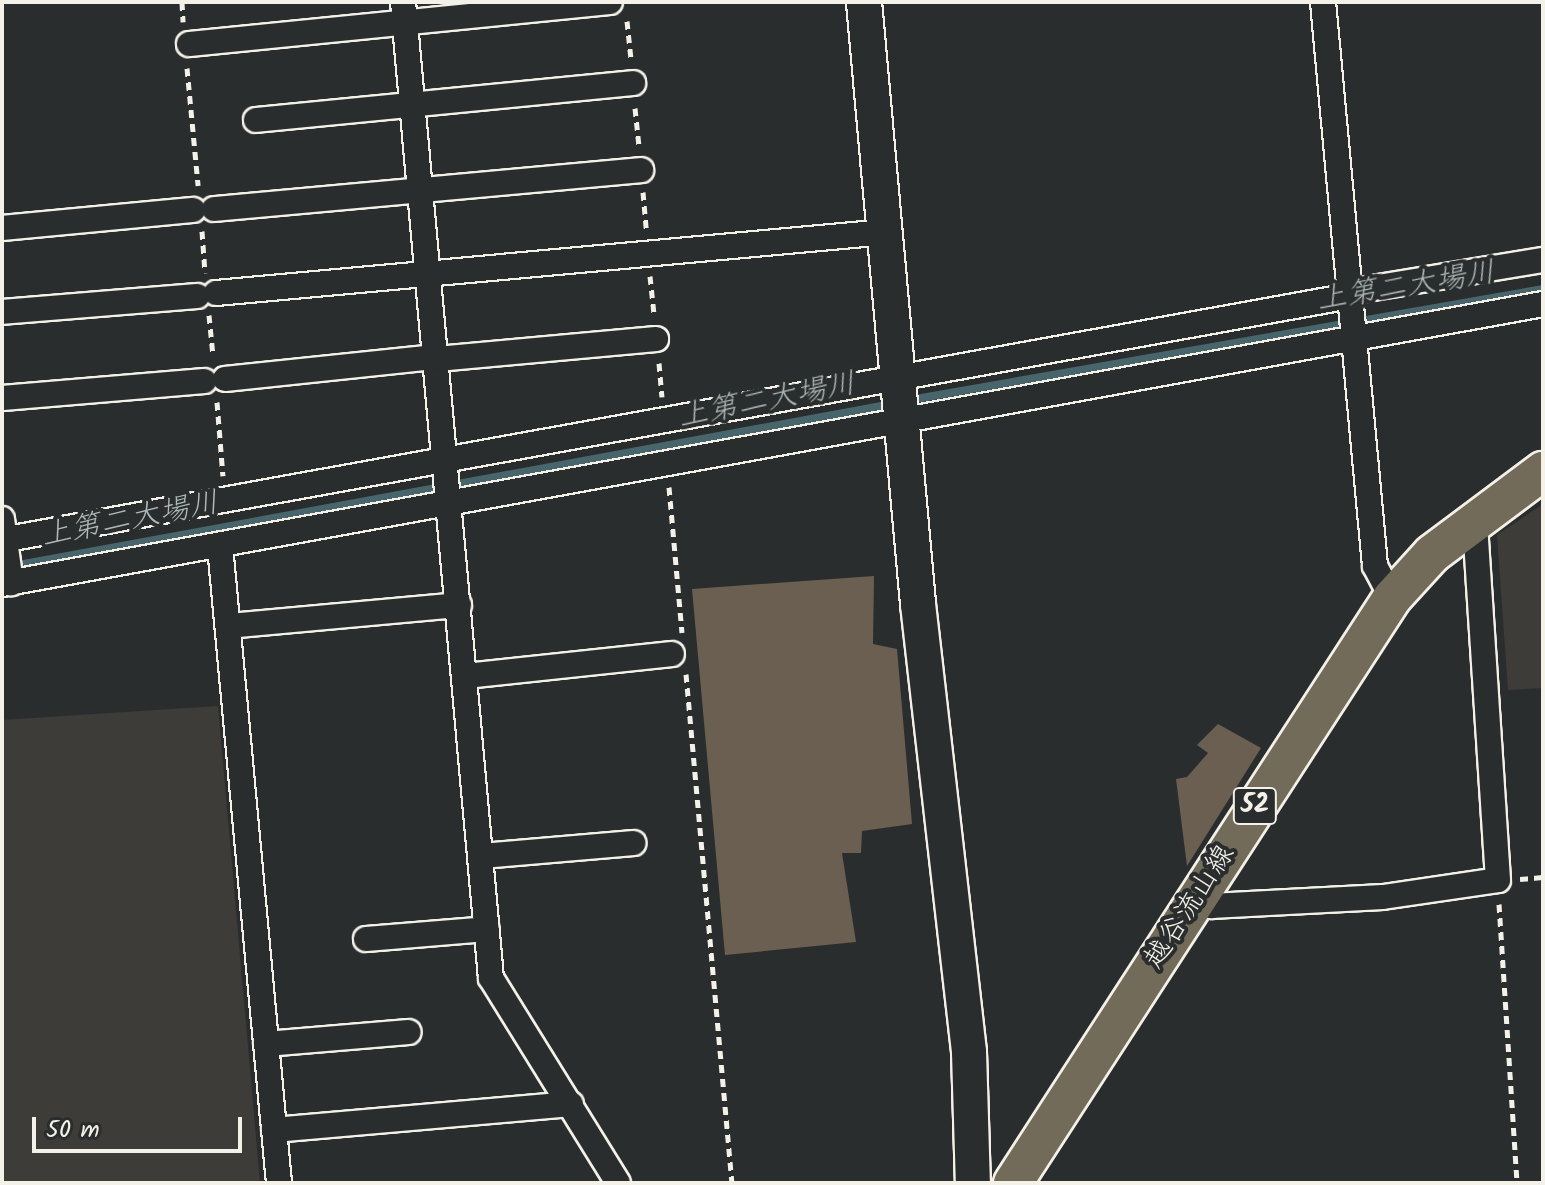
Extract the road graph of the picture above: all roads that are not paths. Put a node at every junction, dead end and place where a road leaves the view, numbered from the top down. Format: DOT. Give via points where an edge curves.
graph roads {
  1 [pos="864,2"];
  2 [pos="1323,2"];
  3 [pos="618,9"];
  4 [pos="404,12"];
  5 [pos="187,47"];
  6 [pos="633,83"];
  7 [pos="414,108"];
  8 [pos="256,120"];
  9 [pos="641,170"];
  10 [pos="421,190"];
  11 [pos="2,228"];
  12 [pos="886,232"];
  13 [pos="1543,260"];
  14 [pos="429,274"];
  15 [pos="1350,294"];
  16 [pos="1543,304"];
  17 [pos="2,312"];
  18 [pos="656,339"];
  19 [pos="1354,340"];
  20 [pos="436,358"];
  21 [pos="900,376"];
  22 [pos="2,398"];
  23 [pos="902,422"];
  24 [pos="445,458"];
  25 [pos="1543,471"];
  26 [pos="449,503"];
  27 [pos="1475,520"];
  28 [pos="3,533"];
  29 [pos="220,546"];
  30 [pos="6,584"];
  31 [pos="1392,598"];
  32 [pos="459,605"];
  33 [pos="228,626"];
  34 [pos="680,651"];
  35 [pos="466,676"];
  36 [pos="633,843"];
  37 [pos="482,856"];
  38 [pos="1197,897"];
  39 [pos="487,929"];
  40 [pos="366,939"];
  41 [pos="408,1032"];
  42 [pos="266,1044"];
  43 [pos="571,1104"];
  44 [pos="274,1130"];
  45 [pos="279,1183"];
  46 [pos="618,1183"];
  47 [pos="973,1183"];
  48 [pos="1013,1183"];
  1 -- 12 [label="street"];
  2 -- 15 [label="street"];
  3 -- 4 [label="street"];
  4 -- 5 [label="street"];
  4 -- 7 [label="street"];
  6 -- 7 [label="street"];
  7 -- 8 [label="street"];
  7 -- 10 [label="street"];
  9 -- 10 [label="street"];
  10 -- 11 [label="street"];
  10 -- 14 [label="street"];
  12 -- 14 [label="street"];
  12 -- 21 [label="street"];
  13 -- 15 [label="street"];
  14 -- 17 [label="street"];
  14 -- 20 [label="street"];
  15 -- 19 [label="street"];
  15 -- 21 [label="street"];
  16 -- 19 [label="street"];
  18 -- 20 [label="street"];
  19 -- 23 [label="street"];
  19 -- 31 [label="street" via="1375,566"];
  20 -- 22 [label="street"];
  20 -- 24 [label="street"];
  21 -- 23 [label="street"];
  21 -- 24 [label="street"];
  23 -- 26 [label="street"];
  23 -- 47 [label="street" via="969,1052"];
  24 -- 26 [label="street"];
  24 -- 28 [label="street" via="226,501"];
  25 -- 27 [label="main road, 越谷流山線 / 52"];
  26 -- 29 [label="street"];
  26 -- 32 [label="street"];
  27 -- 31 [label="main road, 越谷流山線 / 52"];
  27 -- 38 [label="street" via="1498,880 1383,897 1211,906"];
  28 -- 30 [label="street"];
  29 -- 30 [label="street"];
  29 -- 33 [label="street"];
  31 -- 38 [label="main road, 越谷流山線 / 52"];
  32 -- 33 [label="street"];
  32 -- 35 [label="street"];
  33 -- 42 [label="street"];
  34 -- 35 [label="street"];
  35 -- 37 [label="street"];
  36 -- 37 [label="street"];
  37 -- 39 [label="street"];
  38 -- 48 [label="main road, 越谷流山線 / 52"];
  39 -- 40 [label="street"];
  39 -- 43 [label="street" via="491,978"];
  41 -- 42 [label="street"];
  42 -- 44 [label="street"];
  43 -- 44 [label="street"];
  43 -- 46 [label="street"];
  44 -- 45 [label="street"];
}
